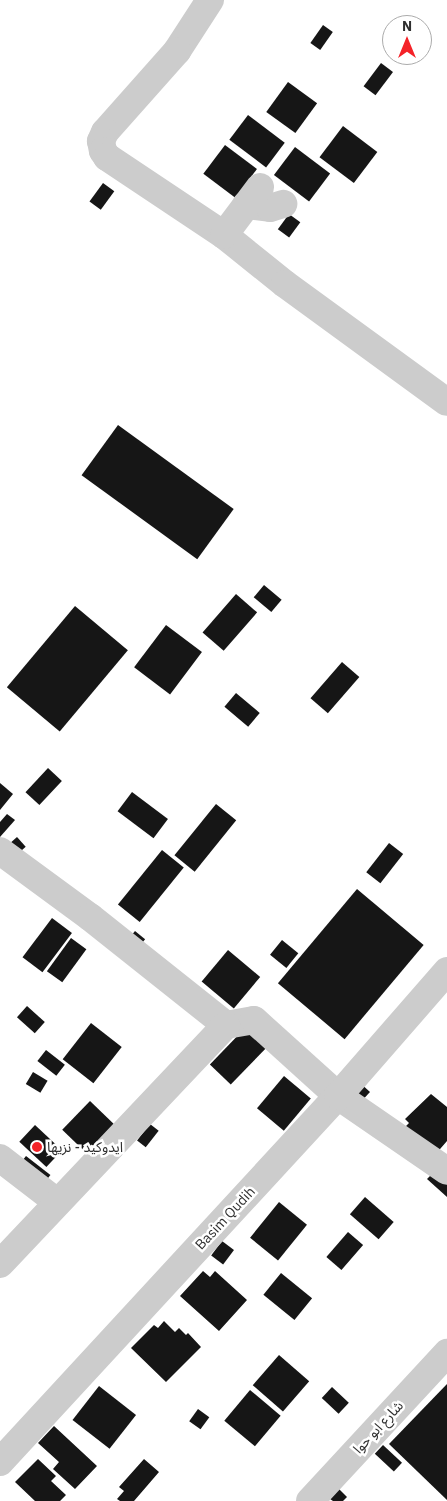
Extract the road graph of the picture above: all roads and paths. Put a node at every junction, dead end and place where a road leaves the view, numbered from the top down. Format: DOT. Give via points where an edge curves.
graph roads {
  1 [pos="210,0"];
  2 [pos="283,204"];
  3 [pos="224,235"];
  4 [pos="440,398"];
  5 [pos="0,851"];
  6 [pos="447,971"];
  7 [pos="226,1025"];
  8 [pos="338,1096"];
  9 [pos="0,1158"];
  10 [pos="447,1171"];
  11 [pos="57,1202"];
  12 [pos="0,1264"];
  13 [pos="447,1353"];
  14 [pos="0,1462"];
  15 [pos="310,1501"];
  1 -- 3 [label="street" via="177,51 105,132 101,146 107,157"];
  2 -- 3 [label="street" via="270,208 253,196"];
  3 -- 4 [label="street"];
  5 -- 7 [label="street" via="90,917"];
  6 -- 8 [label="street, Basim Qudih"];
  7 -- 8 [label="street" via="254,1020"];
  7 -- 11 [label="street"];
  8 -- 10 [label="street"];
  8 -- 14 [label="street, Basim Qudih"];
  9 -- 11 [label="street"];
  11 -- 12 [label="street"];
  13 -- 15 [label="street, شارع ابو حوا"];
}
